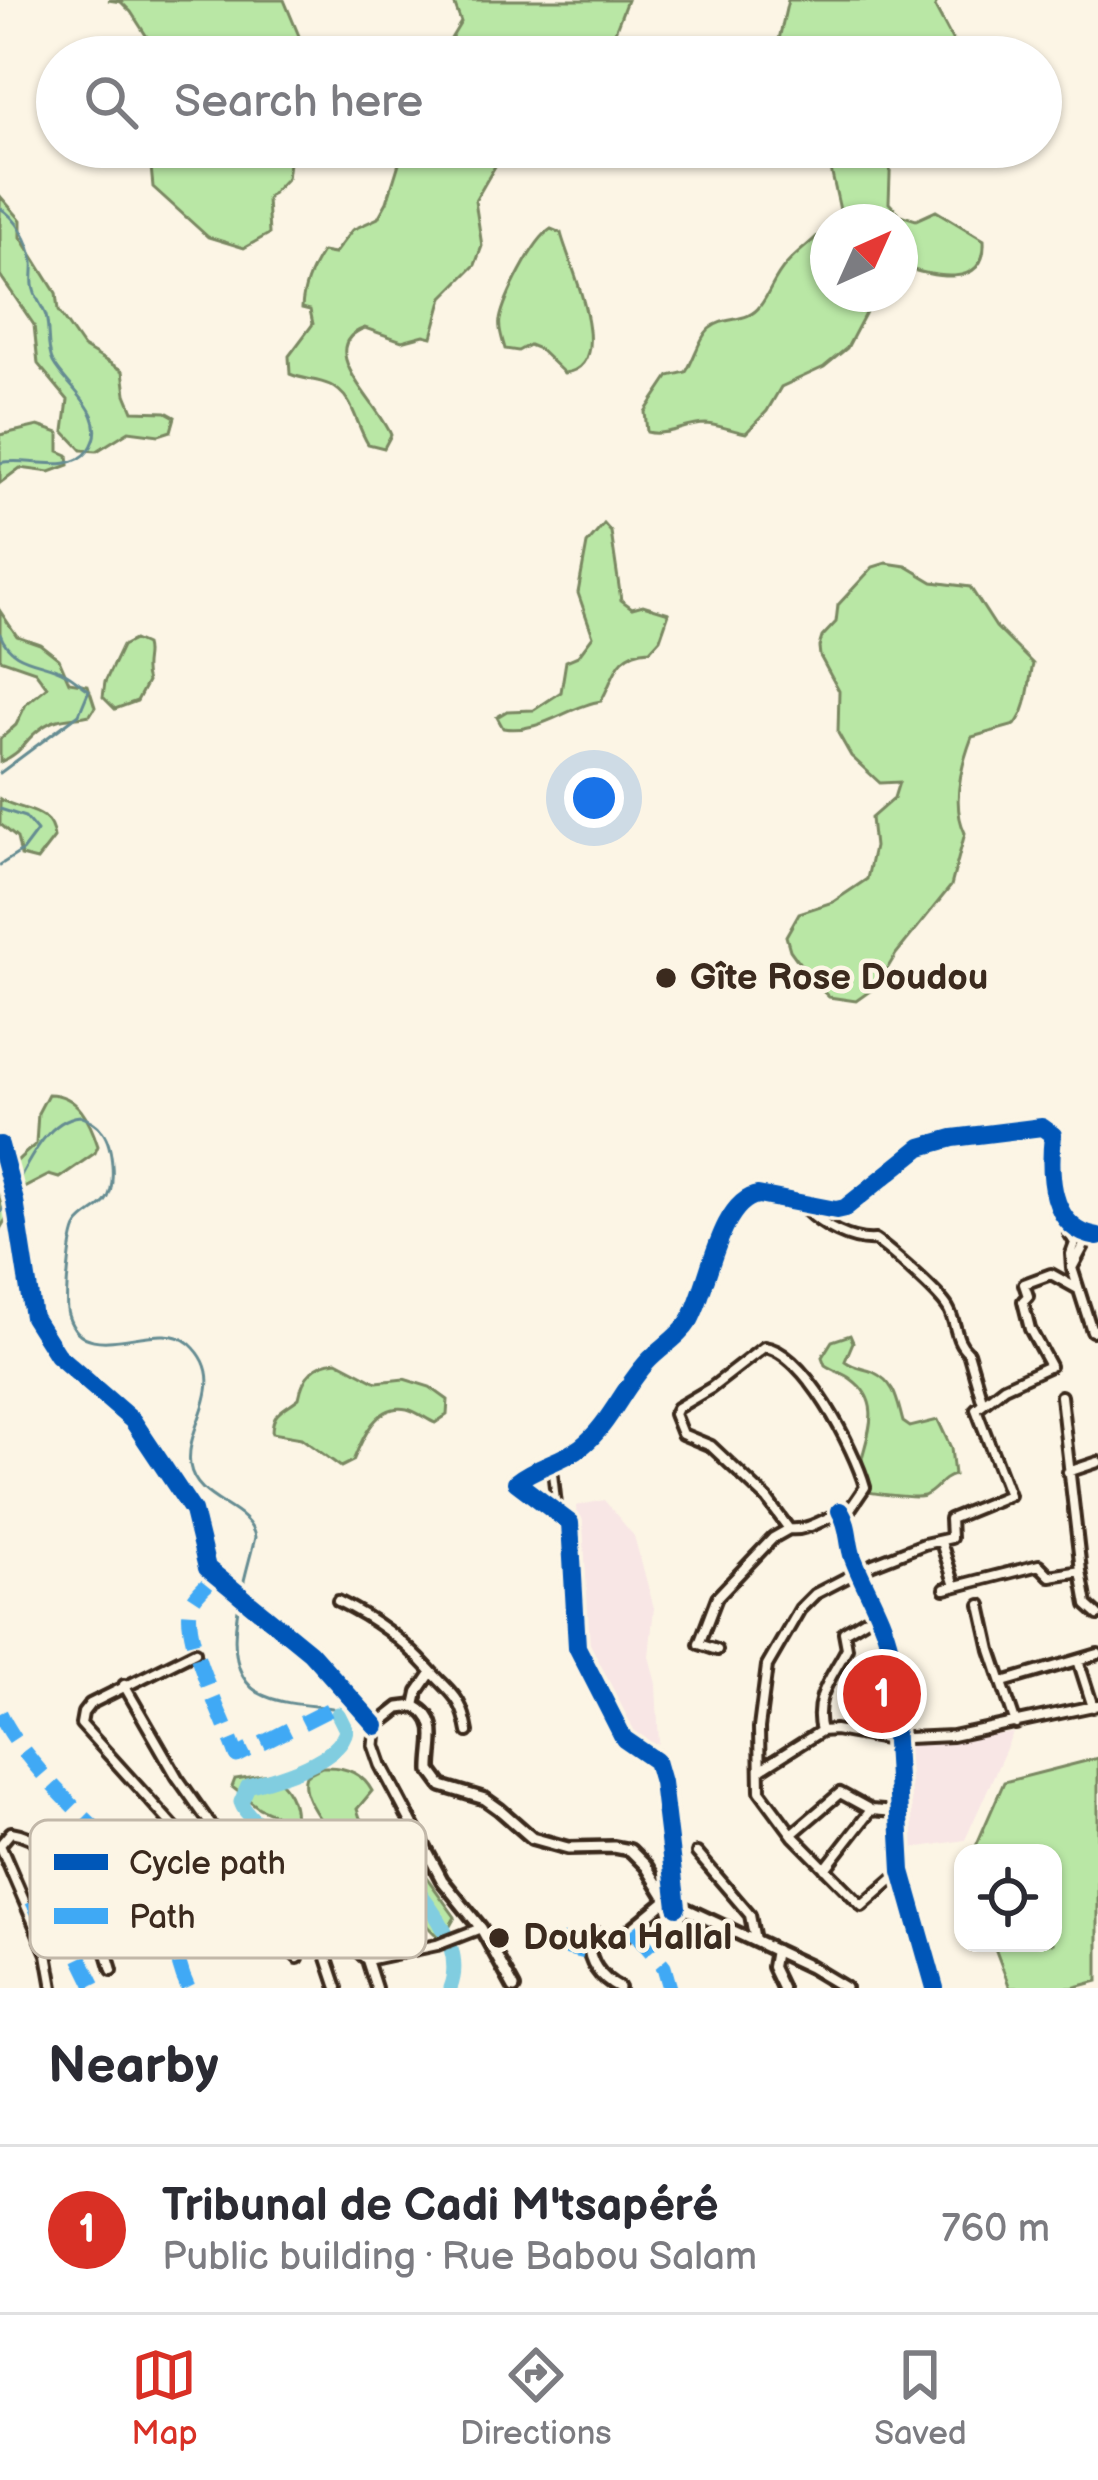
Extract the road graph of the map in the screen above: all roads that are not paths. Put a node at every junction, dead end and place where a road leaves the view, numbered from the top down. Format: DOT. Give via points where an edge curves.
graph roads {
  1 [pos="0,1145"];
  2 [pos="804,1207"];
  3 [pos="1073,1226"];
  4 [pos="1094,1236"];
  5 [pos="1072,1268"];
  6 [pos="1078,1289"];
  7 [pos="1095,1330"];
  8 [pos="1061,1396"];
  9 [pos="982,1400"];
  10 [pos="1098,1462"];
  11 [pos="552,1464"];
  12 [pos="1069,1472"];
  13 [pos="556,1510"];
  14 [pos="840,1511"];
  15 [pos="790,1529"];
  16 [pos="941,1542"];
  17 [pos="859,1570"];
  18 [pos="1081,1570"];
  19 [pos="338,1601"];
  20 [pos="981,1605"];
  21 [pos="879,1611"];
  22 [pos="1098,1615"];
  23 [pos="717,1650"];
  24 [pos="195,1652"];
  25 [pos="1098,1654"];
  26 [pos="1078,1660"];
  27 [pos="431,1673"];
  28 [pos="1003,1682"];
  29 [pos="124,1685"];
  30 [pos="415,1706"];
  31 [pos="1095,1706"];
  32 [pos="1016,1724"];
  33 [pos="376,1726"];
  34 [pos="468,1732"];
  35 [pos="821,1732"];
  36 [pos="897,1737"];
  37 [pos="760,1770"];
  38 [pos="871,1810"];
  39 [pos="896,1812"];
  40 [pos="167,1820"];
  41 [pos="207,1820"];
  42 [pos="410,1820"];
  43 [pos="792,1834"];
  44 [pos="30,1841"];
  45 [pos="1,1846"];
  46 [pos="426,1850"];
  47 [pos="697,1853"];
  48 [pos="825,1869"];
  49 [pos="902,1871"];
  50 [pos="672,1904"];
  51 [pos="30,1914"];
  52 [pos="481,1928"];
  53 [pos="755,1940"];
  54 [pos="426,1948"];
  55 [pos="775,1950"];
  56 [pos="48,1958"];
  57 [pos="108,1958"];
  58 [pos="327,1958"];
  59 [pos="377,1958"];
  60 [pos="367,1960"];
  61 [pos="112,1970"];
  62 [pos="53,1988"];
  63 [pos="337,1988"];
  64 [pos="376,1988"];
  65 [pos="514,1988"];
  66 [pos="619,1988"];
  67 [pos="782,1988"];
  68 [pos="845,1988"];
  69 [pos="934,1988"];
  1 -- 33 [label="street" via="39,1332 133,1421 193,1511 207,1568 310,1652"];
  2 -- 3 [label="street" via="845,1208 934,1142 1042,1126 1053,1135 1051,1187"];
  2 -- 9 [label="street" via="837,1231 885,1246 944,1302"];
  2 -- 11 [label="street" via="758,1196 736,1204 682,1332 646,1363 591,1439"];
  3 -- 4 [label="street"];
  3 -- 5 [label="street"];
  4 -- 5 [label="street"];
  5 -- 6 [label="street"];
  6 -- 7 [label="street"];
  6 -- 9 [label="street" via="1051,1274 1024,1284 1030,1329 1050,1366"];
  8 -- 12 [label="street"];
  9 -- 16 [label="street" via="976,1414 1009,1495 952,1517 952,1537"];
  10 -- 12 [label="street"];
  11 -- 13 [label="street"];
  11 -- 13 [label="street" via="516,1482"];
  12 -- 18 [label="street"];
  13 -- 50 [label="street" via="572,1530 577,1647 619,1732 652,1756 662,1782"];
  14 -- 15 [label="street"];
  14 -- 15 [label="street" via="862,1497 858,1460 795,1362 764,1347 674,1414 682,1434 711,1446"];
  14 -- 17 [label="street"];
  15 -- 23 [label="street" via="717,1597 699,1644"];
  16 -- 17 [label="street"];
  16 -- 18 [label="street" via="950,1588 1040,1565 1050,1576"];
  17 -- 21 [label="street"];
  17 -- 37 [label="street" via="815,1594 772,1652"];
  18 -- 22 [label="street" via="1087,1605"];
  19 -- 27 [label="street" via="388,1629"];
  20 -- 28 [label="street"];
  21 -- 35 [label="street" via="844,1632 847,1648 823,1688"];
  21 -- 36 [label="street" via="894,1672"];
  24 -- 29 [label="street"];
  25 -- 26 [label="street"];
  26 -- 28 [label="street"];
  26 -- 31 [label="street"];
  27 -- 30 [label="street"];
  27 -- 34 [label="street" via="459,1699"];
  28 -- 32 [label="street"];
  29 -- 40 [label="street" via="80,1719"];
  29 -- 41 [label="street"];
  30 -- 33 [label="street"];
  30 -- 50 [label="street" via="434,1728 430,1772 442,1786 485,1799 532,1838 630,1850"];
  31 -- 32 [label="street"];
  32 -- 36 [label="street"];
  33 -- 42 [label="street" via="381,1766"];
  35 -- 36 [label="street"];
  35 -- 37 [label="street"];
  36 -- 39 [label="street"];
  37 -- 43 [label="street" via="760,1791"];
  38 -- 39 [label="street"];
  38 -- 43 [label="street" via="840,1792"];
  38 -- 48 [label="street"];
  39 -- 49 [label="street"];
  43 -- 48 [label="street"];
  44 -- 45 [label="street" via="11,1832"];
  45 -- 51 [label="street"];
  46 -- 52 [label="street"];
  47 -- 53 [label="street" via="750,1915"];
  48 -- 49 [label="street" via="862,1906"];
  49 -- 69 [label="street"];
  50 -- 53 [label="street"];
  50 -- 66 [label="street" via="620,1939 589,1940 602,1978"];
  52 -- 54 [label="street"];
  52 -- 65 [label="street"];
  53 -- 55 [label="street"];
  55 -- 67 [label="street" via="772,1967"];
  55 -- 68 [label="street"];
  56 -- 62 [label="street"];
  57 -- 61 [label="street"];
  58 -- 63 [label="street"];
  59 -- 60 [label="street"];
  60 -- 64 [label="street"];
}
